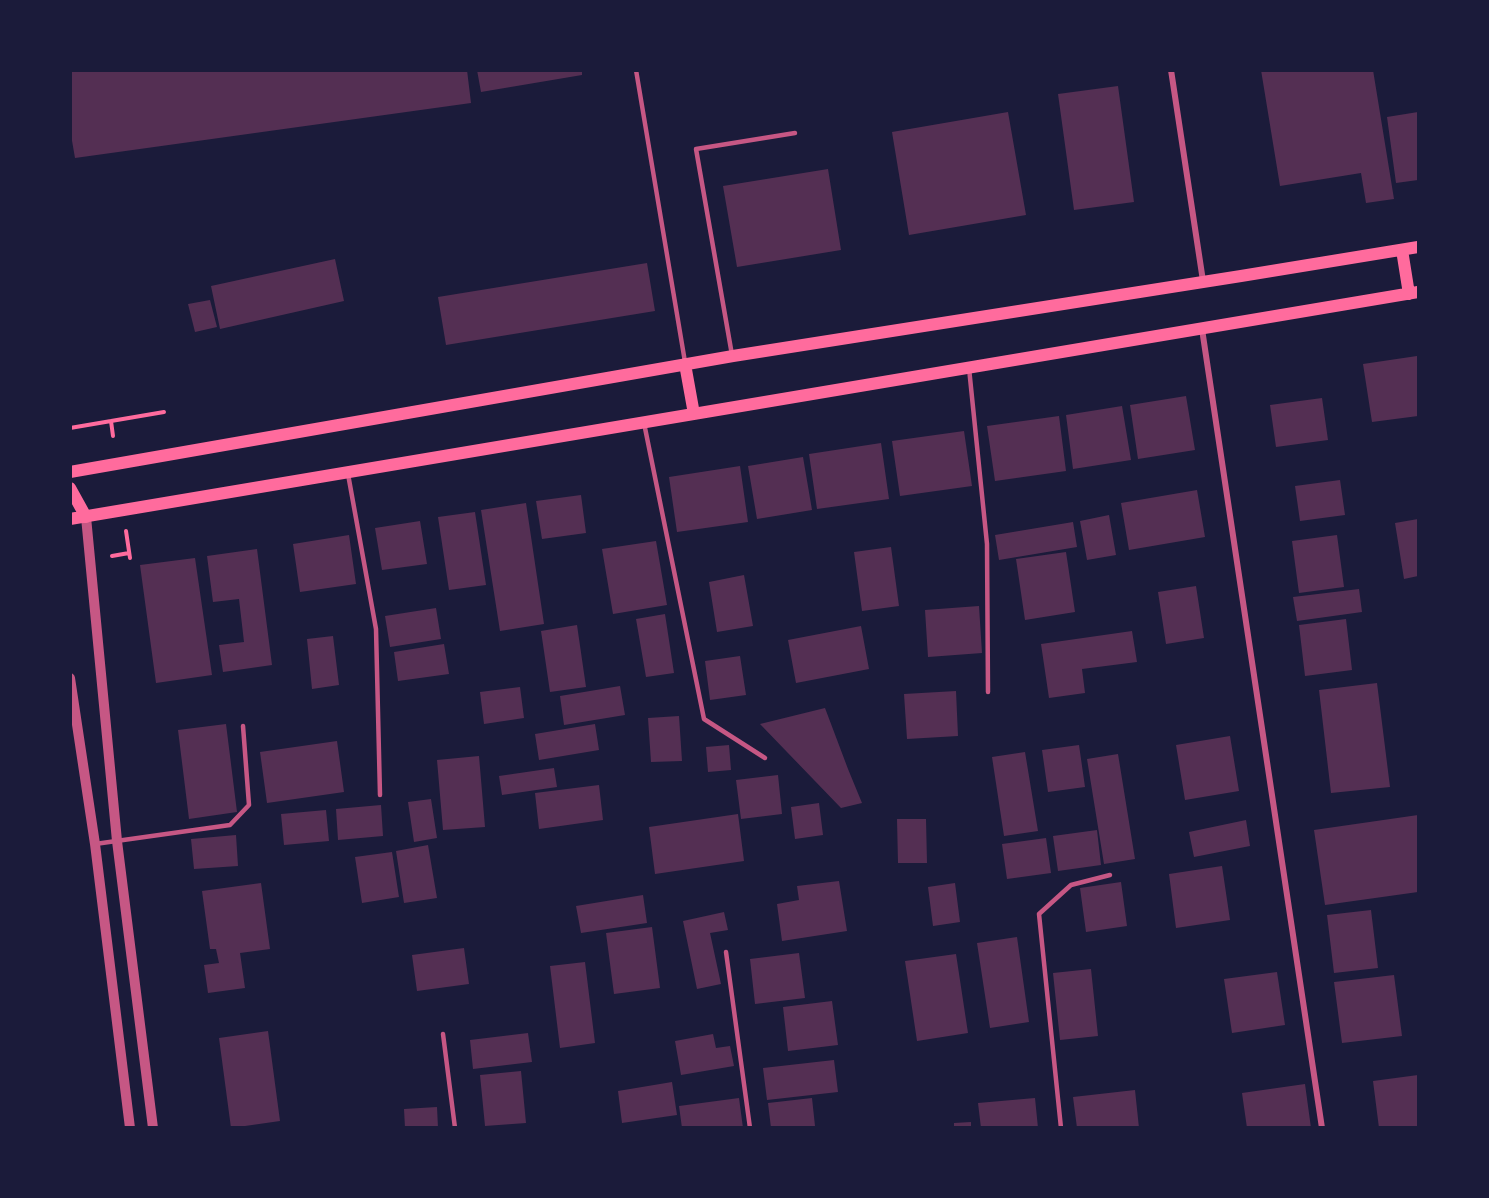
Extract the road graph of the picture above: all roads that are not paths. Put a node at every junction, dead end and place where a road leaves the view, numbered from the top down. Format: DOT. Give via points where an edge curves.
graph roads {
  1 [pos="636,70"];
  2 [pos="1171,70"];
  3 [pos="795,133"];
  4 [pos="1419,247"];
  5 [pos="1402,250"];
  6 [pos="1203,281"];
  7 [pos="1414,293"];
  8 [pos="1203,329"];
  9 [pos="733,356"];
  10 [pos="685,364"];
  11 [pos="969,368"];
  12 [pos="694,414"];
  13 [pos="644,423"];
  14 [pos="70,472"];
  15 [pos="348,472"];
  16 [pos="70,488"];
  17 [pos="86,517"];
  18 [pos="70,519"];
  19 [pos="70,678"];
  20 [pos="988,692"];
  21 [pos="243,726"];
  22 [pos="765,758"];
  23 [pos="380,795"];
  24 [pos="117,841"];
  25 [pos="95,844"];
  26 [pos="1110,875"];
  27 [pos="726,952"];
  28 [pos="443,1034"];
  29 [pos="130,1128"];
  30 [pos="153,1128"];
  31 [pos="455,1128"];
  32 [pos="750,1128"];
  33 [pos="1061,1128"];
  34 [pos="1322,1128"];
  1 -- 10 [label="lane"];
  2 -- 6 [label="street"];
  3 -- 9 [label="lane" via="696,149"];
  4 -- 5 [label="main road"];
  5 -- 6 [label="main road"];
  5 -- 7 [label="main road"];
  6 -- 9 [label="main road"];
  7 -- 8 [label="main road"];
  8 -- 11 [label="main road"];
  8 -- 34 [label="street"];
  9 -- 10 [label="main road"];
  10 -- 12 [label="main road"];
  10 -- 14 [label="main road"];
  11 -- 12 [label="main road"];
  11 -- 20 [label="lane" via="987,544"];
  12 -- 13 [label="main road"];
  13 -- 15 [label="main road"];
  13 -- 22 [label="lane" via="704,719"];
  15 -- 17 [label="main road"];
  15 -- 23 [label="lane" via="376,629"];
  16 -- 17 [label="main road"];
  17 -- 18 [label="main road"];
  17 -- 24 [label="street"];
  19 -- 25 [label="street"];
  21 -- 24 [label="lane" via="249,805 230,825"];
  24 -- 25 [label="lane"];
  24 -- 30 [label="street"];
  25 -- 29 [label="street"];
  26 -- 33 [label="lane" via="1071,885 1039,914"];
  27 -- 32 [label="lane"];
  28 -- 31 [label="lane"];
}
